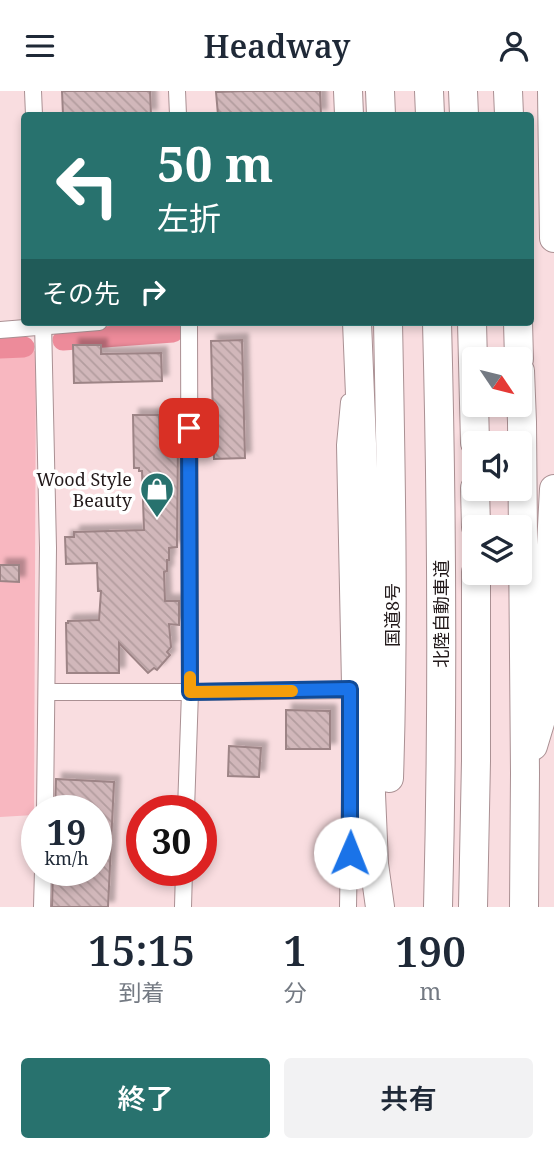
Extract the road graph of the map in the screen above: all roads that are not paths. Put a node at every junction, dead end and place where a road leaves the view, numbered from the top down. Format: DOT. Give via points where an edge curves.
graph roads {
  1 [pos="33,91"];
  2 [pos="177,91"];
  3 [pos="348,91"];
  4 [pos="380,91"];
  5 [pos="429,91"];
  6 [pos="463,91"];
  7 [pos="508,91"];
  8 [pos="552,91"];
  9 [pos="34,112"];
  10 [pos="178,112"];
  11 [pos="349,112"];
  12 [pos="381,112"];
  13 [pos="430,112"];
  14 [pos="464,112"];
  15 [pos="509,112"];
  16 [pos="554,238"];
  17 [pos="34,326"];
  18 [pos="43,326"];
  19 [pos="189,326"];
  20 [pos="356,326"];
  21 [pos="356,326"];
  22 [pos="388,326"];
  23 [pos="437,326"];
  24 [pos="472,326"];
  25 [pos="518,326"];
  26 [pos="0,330"];
  27 [pos="519,347"];
  28 [pos="522,417"];
  29 [pos="475,431"];
  30 [pos="554,489"];
  31 [pos="476,585"];
  32 [pos="350,689"];
  33 [pos="47,692"];
  34 [pos="190,692"];
  35 [pos="525,773"];
  36 [pos="46,795"];
  37 [pos="187,795"];
  38 [pos="351,825"];
  39 [pos="374,864"];
  40 [pos="43,886"];
  41 [pos="184,886"];
  42 [pos="42,907"];
  43 [pos="183,907"];
  44 [pos="348,907"];
  45 [pos="380,907"];
  46 [pos="386,907"];
  47 [pos="438,907"];
  48 [pos="473,907"];
  49 [pos="524,907"];
  1 -- 9 [label="street"];
  2 -- 10 [label="street"];
  3 -- 11 [label="highway"];
  4 -- 12 [label="highway"];
  5 -- 13 [label="highway"];
  6 -- 14 [label="highway"];
  7 -- 15 [label="highway"];
  8 -- 16 [label="highway"];
  17 -- 26 [label="street"];
  18 -- 33 [label="street"];
  19 -- 34 [label="street"];
  20 -- 32 [label="street" via="345,445"];
  21 -- 39 [label="highway"];
  22 -- 46 [label="highway, 国道8号" via="392,674"];
  23 -- 47 [label="highway, 北陸自動車道" via="442,755"];
  24 -- 29 [label="highway"];
  25 -- 27 [label="highway"];
  28 -- 35 [label="highway"];
  30 -- 35 [label="highway" via="548,696"];
  31 -- 48 [label="highway, 北陸自動車道"];
  32 -- 34 [label="street"];
  32 -- 38 [label="street"];
  33 -- 34 [label="street"];
  33 -- 36 [label="street"];
  34 -- 37 [label="street"];
  35 -- 49 [label="highway"];
  38 -- 39 [label="street"];
  38 -- 44 [label="street"];
  39 -- 45 [label="highway"];
  40 -- 42 [label="street"];
  41 -- 43 [label="street"];
}
